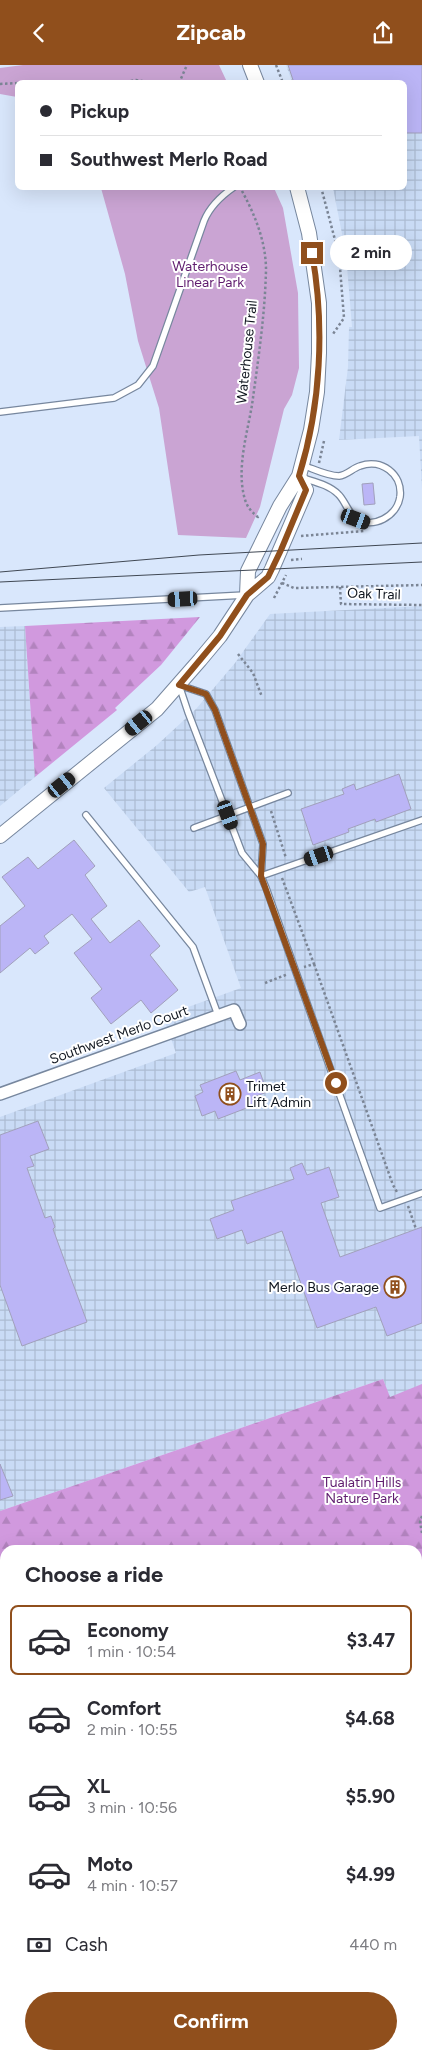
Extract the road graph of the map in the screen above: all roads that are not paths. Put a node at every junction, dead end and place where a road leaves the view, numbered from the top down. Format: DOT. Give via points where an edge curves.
graph roads {
  1 [pos="250,65"];
  2 [pos="256,80"];
  3 [pos="230,190"];
  4 [pos="299,190"];
  5 [pos="0,412"];
  6 [pos="301,471"];
  7 [pos="247,595"];
  8 [pos="0,608"];
  9 [pos="179,685"];
  10 [pos="288,793"];
  11 [pos="251,807"];
  12 [pos="86,815"];
  13 [pos="228,815"];
  14 [pos="422,820"];
  15 [pos="194,828"];
  16 [pos="0,836"];
  17 [pos="261,876"];
  18 [pos="218,1015"];
  19 [pos="240,1025"];
  20 [pos="0,1094"];
  21 [pos="422,1193"];
  1 -- 2 [label="street"];
  3 -- 5 [label="lane" via="213,205 204,221 153,366 138,385 114,398"];
  4 -- 6 [label="street" via="309,233 319,303 317,392"];
  6 -- 6 [label="lane" via="339,494 350,513 366,523 386,518 398,504 400,485 396,476 381,465 360,466 341,476"];
  6 -- 7 [label="street" via="248,571"];
  6 -- 7 [label="street" via="306,490 281,550 268,577"];
  7 -- 8 [label="lane"];
  7 -- 9 [label="street" via="220,636"];
  9 -- 11 [label="lane" via="206,694"];
  9 -- 13 [label="lane"];
  9 -- 16 [label="street" via="155,710"];
  10 -- 11 [label="lane"];
  11 -- 13 [label="lane"];
  11 -- 17 [label="lane" via="263,844"];
  12 -- 18 [label="lane" via="193,947"];
  13 -- 15 [label="lane"];
  13 -- 17 [label="lane" via="242,853"];
  14 -- 17 [label="lane"];
  17 -- 21 [label="lane" via="380,1208"];
  18 -- 19 [label="street, Southwest Merlo Court" via="234,1010"];
  18 -- 20 [label="street, Southwest Merlo Court"];
}
